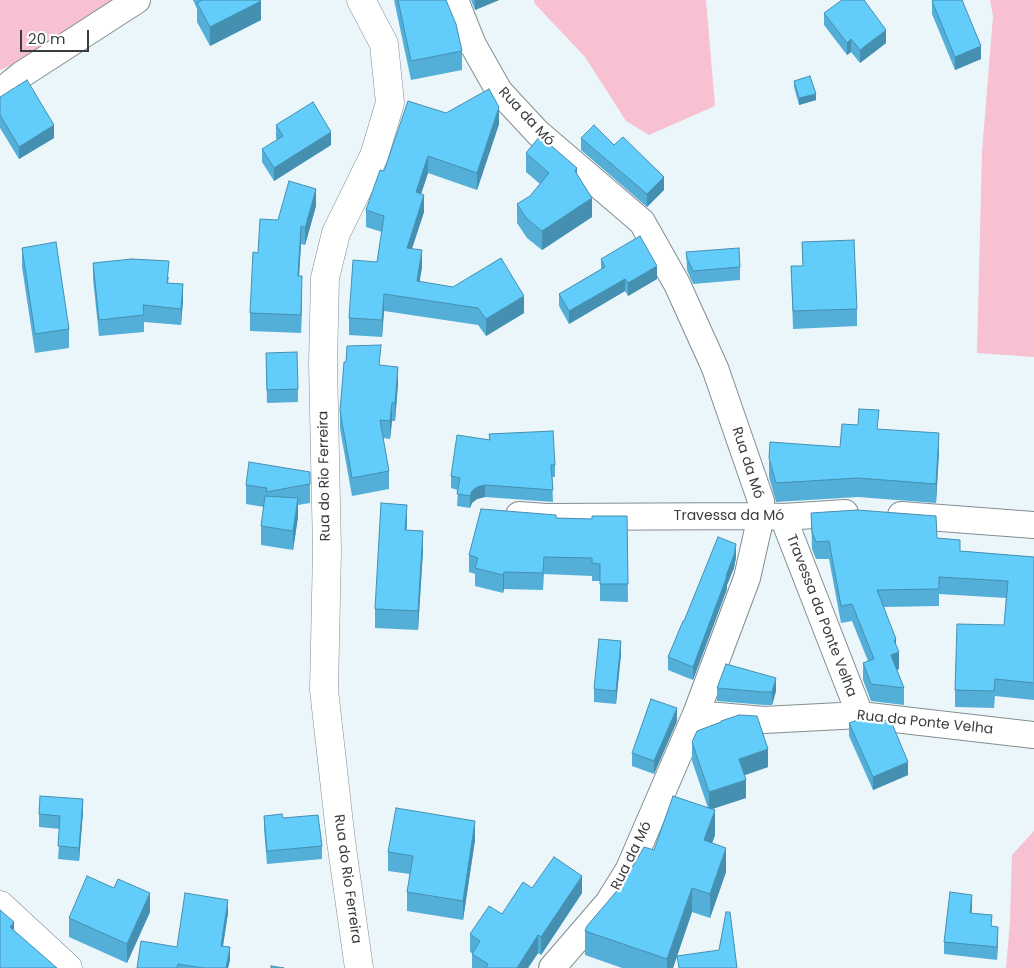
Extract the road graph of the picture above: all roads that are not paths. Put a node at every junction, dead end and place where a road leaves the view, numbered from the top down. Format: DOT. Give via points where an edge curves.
graph roads {
  1 [pos="137,0"];
  2 [pos="361,0"];
  3 [pos="455,0"];
  4 [pos="0,92"];
  5 [pos="492,513"];
  6 [pos="772,516"];
  7 [pos="1034,525"];
  8 [pos="696,714"];
  9 [pos="860,715"];
  10 [pos="1034,735"];
  11 [pos="0,905"];
  12 [pos="68,968"];
  13 [pos="359,968"];
  14 [pos="552,968"];
  1 -- 4 [label="street"];
  2 -- 13 [label="street, Rua do Rio Ferreira" via="384,44 390,103 374,156 336,232 325,278 323,363 327,550 324,690"];
  3 -- 6 [label="street, Rua da Mó" via="473,45 499,91 538,134 642,222 677,284 715,368 761,501"];
  5 -- 6 [label="street, Travessa da Mó" via="546,517"];
  6 -- 7 [label="street, Travessa da Mó" via="857,512"];
  6 -- 8 [label="street, Rua da Mó"];
  6 -- 9 [label="street, Travessa da Ponte Velha"];
  8 -- 9 [label="street, Rua da Ponte Velha" via="764,720"];
  8 -- 14 [label="street, Rua da Mó" via="629,869 608,903"];
  9 -- 10 [label="street, Rua da Ponte Velha"];
  11 -- 12 [label="street"];
}
